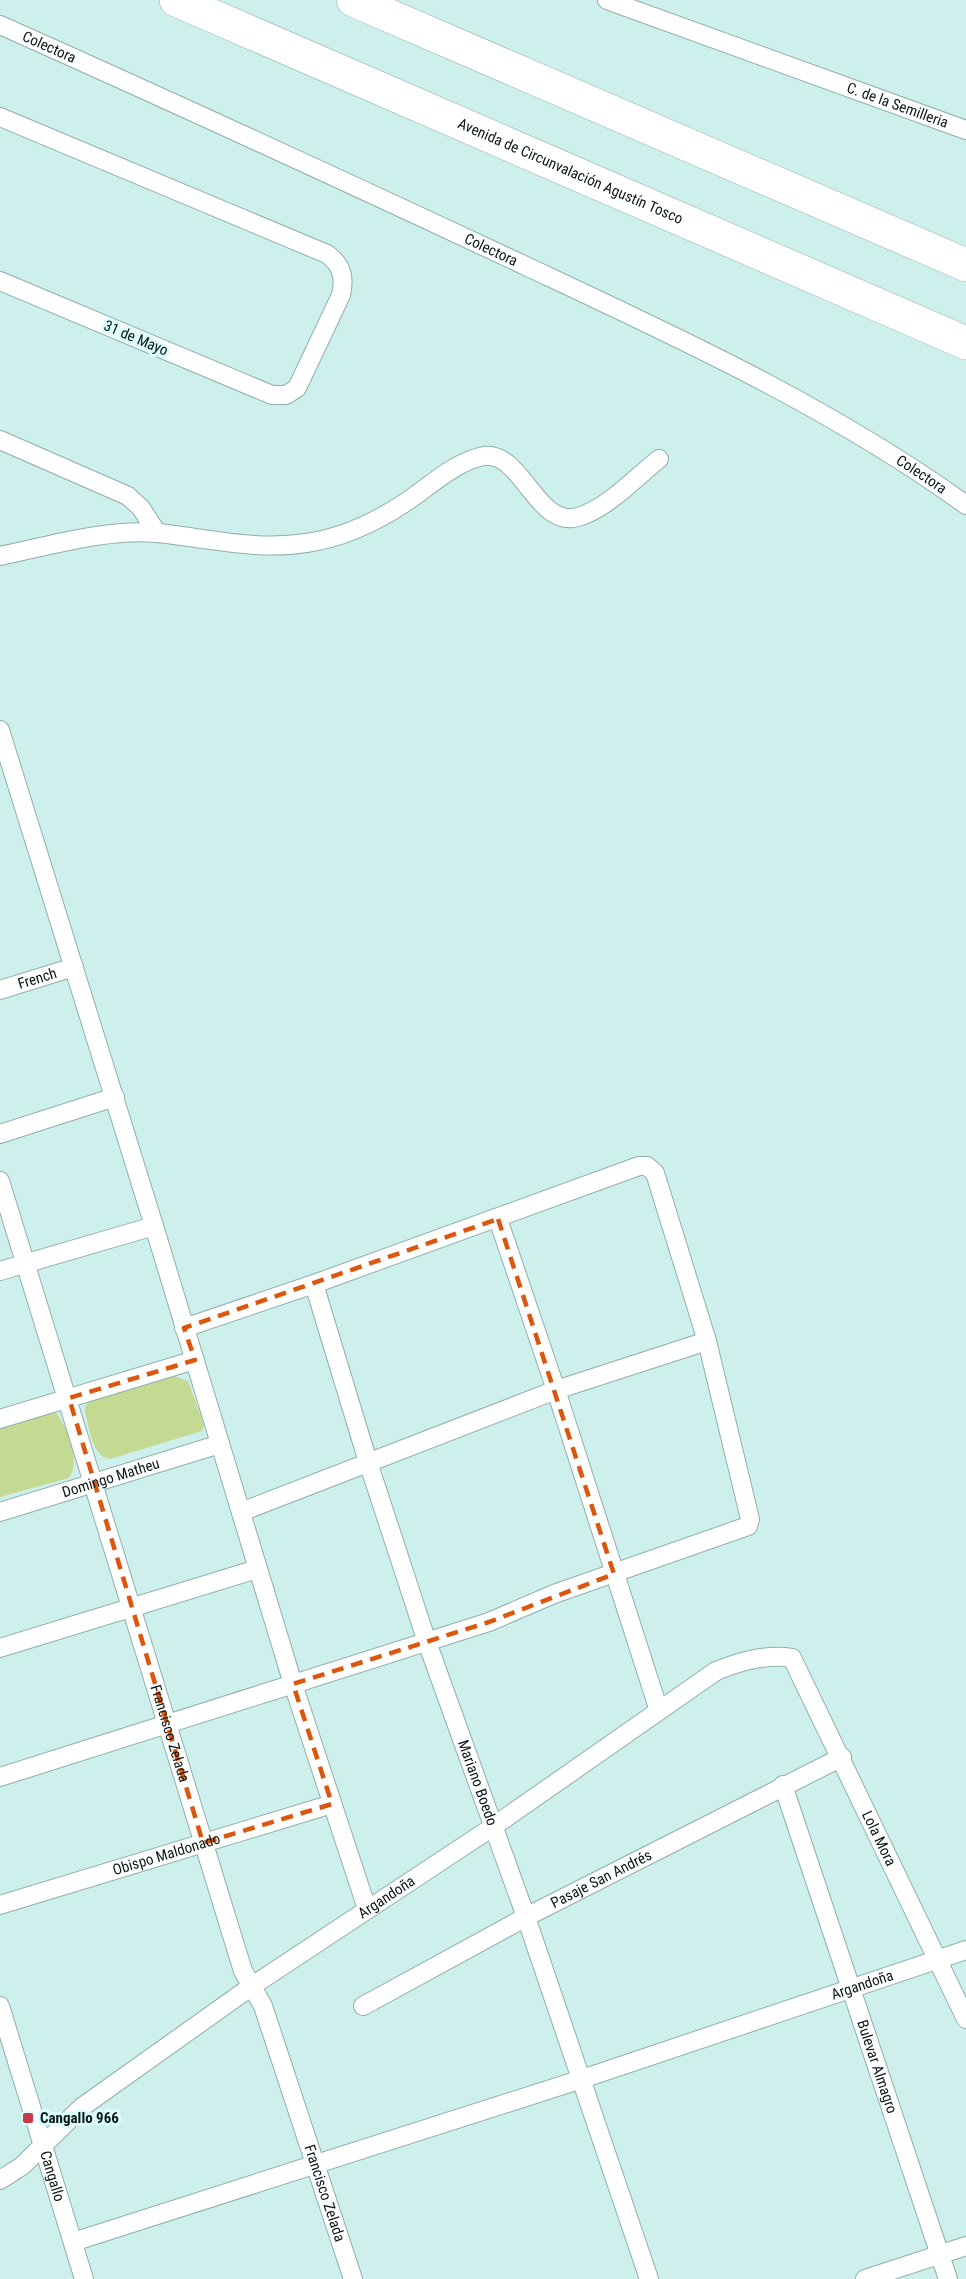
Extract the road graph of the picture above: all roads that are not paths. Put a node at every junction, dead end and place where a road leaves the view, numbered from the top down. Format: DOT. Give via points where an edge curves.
graph roads {
  1 [pos="176,0"];
  2 [pos="353,0"];
  3 [pos="607,0"];
  4 [pos="0,25"];
  5 [pos="0,117"];
  6 [pos="966,130"];
  7 [pos="698,226"];
  8 [pos="966,265"];
  9 [pos="0,280"];
  10 [pos="966,343"];
  11 [pos="966,364"];
  12 [pos="0,440"];
  13 [pos="658,459"];
  14 [pos="966,505"];
  15 [pos="157,532"];
  16 [pos="0,556"];
  17 [pos="0,729"];
  18 [pos="74,967"];
  19 [pos="0,990"];
  20 [pos="115,1097"];
  21 [pos="0,1134"];
  22 [pos="0,1181"];
  23 [pos="498,1219"];
  24 [pos="154,1226"];
  25 [pos="26,1264"];
  26 [pos="0,1272"];
  27 [pos="314,1284"];
  28 [pos="184,1328"];
  29 [pos="707,1341"];
  30 [pos="195,1360"];
  31 [pos="556,1390"];
  32 [pos="69,1398"];
  33 [pos="0,1419"];
  34 [pos="220,1444"];
  35 [pos="368,1462"];
  36 [pos="94,1483"];
  37 [pos="0,1512"];
  38 [pos="241,1512"];
  39 [pos="257,1569"];
  40 [pos="614,1574"];
  41 [pos="132,1607"];
  42 [pos="427,1642"];
  43 [pos="0,1648"];
  44 [pos="792,1658"];
  45 [pos="293,1684"];
  46 [pos="659,1711"];
  47 [pos="166,1724"];
  48 [pos="842,1757"];
  49 [pos="0,1777"];
  50 [pos="783,1785"];
  51 [pos="332,1804"];
  52 [pos="494,1826"];
  53 [pos="202,1843"];
  54 [pos="0,1905"];
  55 [pos="366,1909"];
  56 [pos="526,1917"];
  57 [pos="966,1950"];
  58 [pos="938,1959"];
  59 [pos="252,1986"];
  60 [pos="850,1988"];
  61 [pos="0,2006"];
  62 [pos="363,2006"];
  63 [pos="966,2019"];
  64 [pos="582,2079"];
  65 [pos="44,2144"];
  66 [pos="314,2165"];
  67 [pos="0,2180"];
  68 [pos="73,2242"];
  69 [pos="966,2246"];
  70 [pos="940,2254"];
  71 [pos="84,2279"];
  72 [pos="353,2279"];
  73 [pos="649,2279"];
  74 [pos="865,2279"];
  75 [pos="948,2279"];
  1 -- 7 [label="highway, Avenida de Circunvalación Agustín Tosco"];
  2 -- 8 [label="highway"];
  3 -- 6 [label="street, C. de la Semilleria"];
  4 -- 14 [label="street, Colectora" via="265,143 617,309 760,381 909,464"];
  5 -- 9 [label="street, 31 de Mayo" via="327,254 337,262 344,284 303,380 285,395 272,395"];
  7 -- 10 [label="highway, Avenida de Circunvalación Agustín Tosco"];
  7 -- 11 [label="highway" via="791,287"];
  12 -- 15 [label="street" via="128,496"];
  13 -- 15 [label="street" via="599,507 578,517 563,519 546,508 513,469 487,456 449,472 395,508 344,535 306,543 259,546"];
  15 -- 16 [label="street" via="97,537"];
  17 -- 18 [label="street"];
  18 -- 19 [label="street, French"];
  18 -- 20 [label="street"];
  20 -- 21 [label="street"];
  20 -- 24 [label="street"];
  22 -- 25 [label="street, Francisco Zelada"];
  23 -- 27 [label="street"];
  23 -- 29 [label="street" via="647,1166 655,1173"];
  23 -- 31 [label="street"];
  24 -- 25 [label="street"];
  24 -- 28 [label="street"];
  25 -- 26 [label="street"];
  25 -- 32 [label="street, Francisco Zelada"];
  27 -- 28 [label="street"];
  27 -- 35 [label="street, Mariano Boedo"];
  28 -- 30 [label="street"];
  29 -- 31 [label="street"];
  29 -- 40 [label="street" via="750,1519 748,1526"];
  30 -- 32 [label="street"];
  30 -- 34 [label="street"];
  31 -- 35 [label="street"];
  31 -- 40 [label="street"];
  32 -- 33 [label="street"];
  32 -- 36 [label="street, Francisco Zelada"];
  34 -- 36 [label="street, Domingo Matheu"];
  34 -- 38 [label="street"];
  35 -- 38 [label="street"];
  35 -- 42 [label="street, Mariano Boedo"];
  36 -- 37 [label="street, Domingo Matheu"];
  36 -- 41 [label="street, Francisco Zelada"];
  38 -- 39 [label="street"];
  39 -- 41 [label="street"];
  39 -- 45 [label="street"];
  40 -- 42 [label="street"];
  40 -- 46 [label="street"];
  41 -- 43 [label="street"];
  41 -- 47 [label="street, Francisco Zelada"];
  42 -- 45 [label="street"];
  42 -- 52 [label="street, Mariano Boedo"];
  44 -- 46 [label="street, Argandoña" via="740,1661 716,1671"];
  44 -- 48 [label="street, Lola Mora"];
  45 -- 47 [label="street"];
  45 -- 51 [label="street"];
  46 -- 52 [label="street, Argandoña"];
  47 -- 49 [label="street"];
  47 -- 53 [label="street, Francisco Zelada"];
  48 -- 50 [label="street, Pasaje San Andrés"];
  48 -- 58 [label="street, Lola Mora"];
  50 -- 56 [label="street, Pasaje San Andrés"];
  50 -- 60 [label="street, Bulevar Almagro"];
  51 -- 53 [label="street, Obispo Maldonado"];
  51 -- 55 [label="street"];
  52 -- 55 [label="street, Argandoña"];
  52 -- 56 [label="street, Mariano Boedo"];
  53 -- 54 [label="street, Obispo Maldonado"];
  53 -- 59 [label="street, Francisco Zelada" via="243,1971"];
  55 -- 59 [label="street, Argandoña"];
  56 -- 62 [label="street, Pasaje San Andrés"];
  56 -- 64 [label="street, Mariano Boedo"];
  57 -- 58 [label="street, Argandoña"];
  58 -- 60 [label="street, Argandoña"];
  58 -- 63 [label="street, Lola Mora"];
  59 -- 65 [label="street, Argandoña" via="82,2107"];
  59 -- 66 [label="street, Francisco Zelada" via="263,2006"];
  60 -- 64 [label="street, Argandoña"];
  60 -- 70 [label="street, Bulevar Almagro"];
  61 -- 65 [label="street, Cangallo"];
  64 -- 66 [label="street, Argandoña"];
  64 -- 73 [label="street, Mariano Boedo"];
  65 -- 67 [label="street, Argandoña" via="22,2166"];
  65 -- 68 [label="street, Cangallo"];
  66 -- 68 [label="street, Argandoña"];
  66 -- 72 [label="street, Francisco Zelada"];
  68 -- 71 [label="street, Cangallo"];
  69 -- 70 [label="street"];
  70 -- 74 [label="street"];
  70 -- 75 [label="street, Bulevar Almagro"];
}
